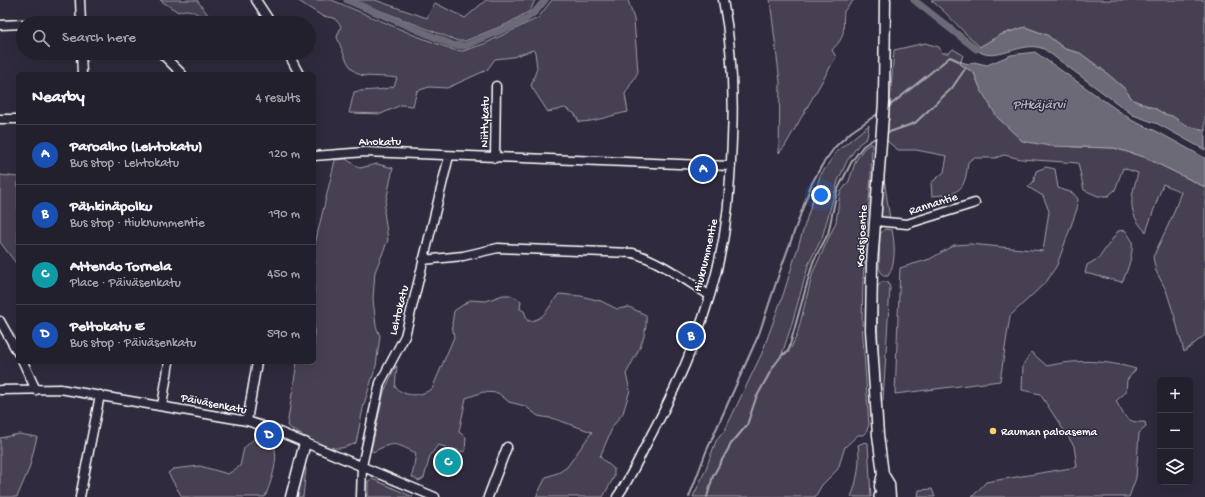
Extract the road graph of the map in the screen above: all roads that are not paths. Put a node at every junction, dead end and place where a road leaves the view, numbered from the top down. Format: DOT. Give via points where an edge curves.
graph roads {
  1 [pos="80,0"];
  2 [pos="256,0"];
  3 [pos="723,0"];
  4 [pos="885,0"];
  5 [pos="81,16"];
  6 [pos="266,16"];
  7 [pos="16,24"];
  8 [pos="0,25"];
  9 [pos="81,60"];
  10 [pos="168,60"];
  11 [pos="292,60"];
  12 [pos="82,72"];
  13 [pos="180,72"];
  14 [pos="298,72"];
  15 [pos="496,86"];
  16 [pos="16,119"];
  17 [pos="0,120"];
  18 [pos="316,156"];
  19 [pos="447,156"];
  20 [pos="495,158"];
  21 [pos="731,166"];
  22 [pos="975,203"];
  23 [pos="875,221"];
  24 [pos="423,260"];
  25 [pos="709,295"];
  26 [pos="0,321"];
  27 [pos="16,349"];
  28 [pos="24,364"];
  29 [pos="169,364"];
  30 [pos="257,364"];
  31 [pos="0,390"];
  32 [pos="36,390"];
  33 [pos="100,395"];
  34 [pos="162,406"];
  35 [pos="246,421"];
  36 [pos="305,443"];
  37 [pos="507,447"];
  38 [pos="362,466"];
  39 [pos="80,497"];
  40 [pos="291,497"];
  41 [pos="361,497"];
  42 [pos="435,497"];
  43 [pos="488,497"];
  44 [pos="617,497"];
  45 [pos="884,497"];
  1 -- 5 [label="street"];
  2 -- 6 [label="street"];
  3 -- 21 [label="street, Hiuknummentie" via="733,83"];
  4 -- 23 [label="street, Kodisjoentie" via="884,102"];
  7 -- 8 [label="street"];
  9 -- 12 [label="street"];
  10 -- 13 [label="street"];
  11 -- 14 [label="street"];
  15 -- 20 [label="street, Niittykatu"];
  16 -- 17 [label="street"];
  18 -- 19 [label="street, Ahokatu" via="365,152"];
  19 -- 20 [label="street"];
  19 -- 24 [label="street, Lehtokatu"];
  20 -- 21 [label="street"];
  21 -- 25 [label="street, Hiuknummentie" via="726,225"];
  22 -- 23 [label="street, Rannantie" via="907,224"];
  23 -- 45 [label="street, Kodisjoentie" via="871,330 883,474 880,486"];
  24 -- 25 [label="street" via="455,257 498,248 633,253 662,266"];
  24 -- 38 [label="street, Lehtokatu" via="405,336 380,383"];
  25 -- 44 [label="street, Hiuknummentie" via="672,394"];
  26 -- 27 [label="street"];
  28 -- 32 [label="street"];
  29 -- 34 [label="street"];
  30 -- 35 [label="street"];
  31 -- 32 [label="street, Päiväsenkatu"];
  32 -- 33 [label="street, Päiväsenkatu" via="60,389"];
  33 -- 34 [label="street, Päiväsenkatu"];
  33 -- 39 [label="street"];
  34 -- 35 [label="street, Päiväsenkatu"];
  35 -- 36 [label="street, Päiväsenkatu"];
  36 -- 38 [label="street, Päiväsenkatu"];
  36 -- 40 [label="street"];
  37 -- 43 [label="street"];
  38 -- 41 [label="street, Lehtokatu"];
  38 -- 42 [label="street, Päiväsenkatu"];
}
